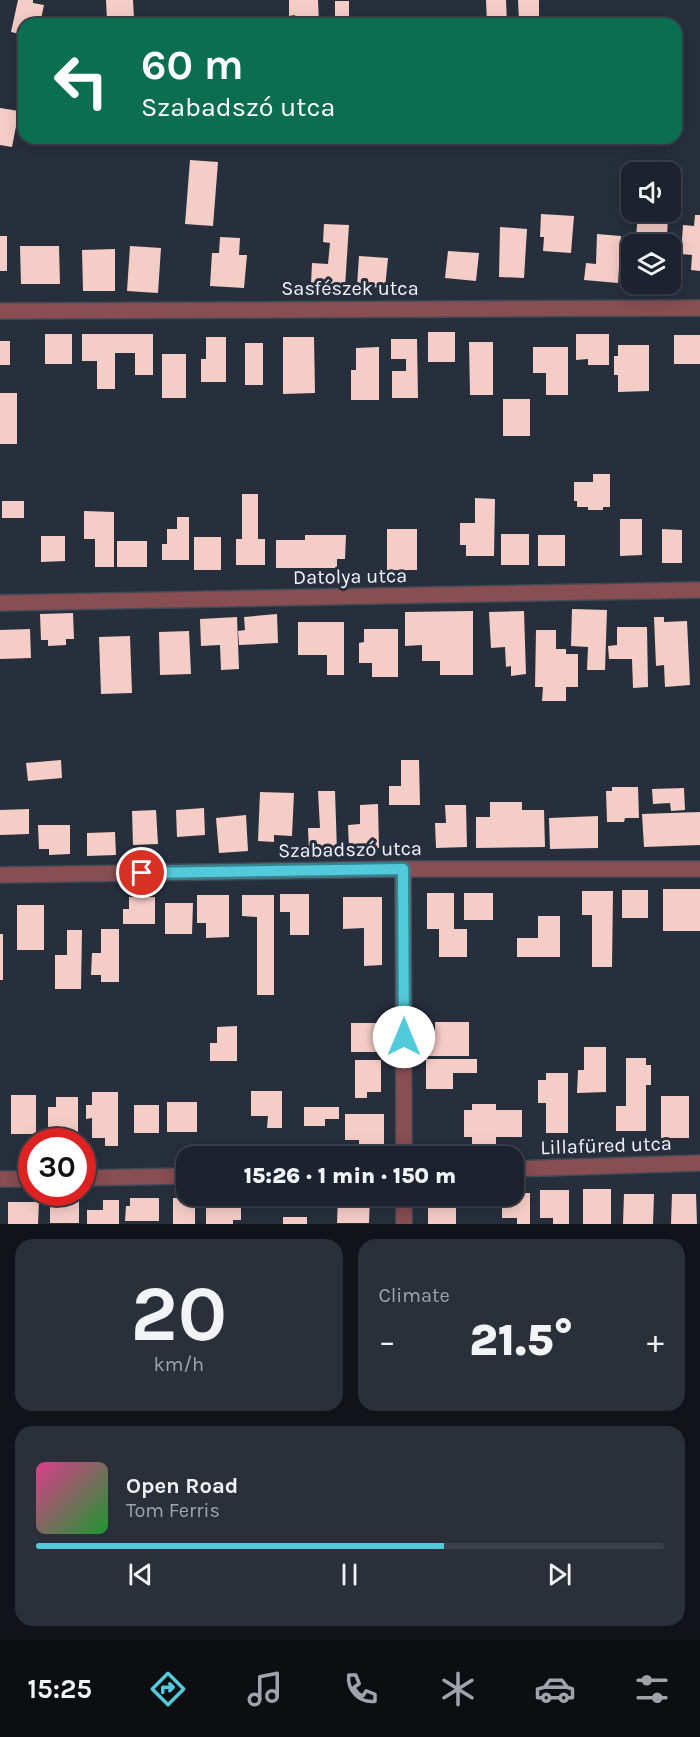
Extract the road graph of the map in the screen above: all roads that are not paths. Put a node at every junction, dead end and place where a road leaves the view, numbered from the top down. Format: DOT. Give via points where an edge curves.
graph roads {
  1 [pos="700,308"];
  2 [pos="0,310"];
  3 [pos="700,590"];
  4 [pos="0,603"];
  5 [pos="403,869"];
  6 [pos="700,869"];
  7 [pos="0,875"];
  8 [pos="404,1146"];
  9 [pos="700,1163"];
  10 [pos="524,1169"];
  11 [pos="176,1176"];
  12 [pos="96,1178"];
  13 [pos="0,1179"];
  14 [pos="18,1179"];
  15 [pos="404,1206"];
  16 [pos="405,1224"];
  1 -- 2 [label="street, Sasfészek utca"];
  3 -- 4 [label="street, Datolya utca"];
  5 -- 6 [label="street, Szabadszó utca"];
  5 -- 7 [label="street, Szabadszó utca"];
  5 -- 8 [label="street"];
  9 -- 10 [label="street, Lillafüred utca"];
  11 -- 12 [label="street"];
  13 -- 14 [label="street"];
  15 -- 16 [label="street"];
}
